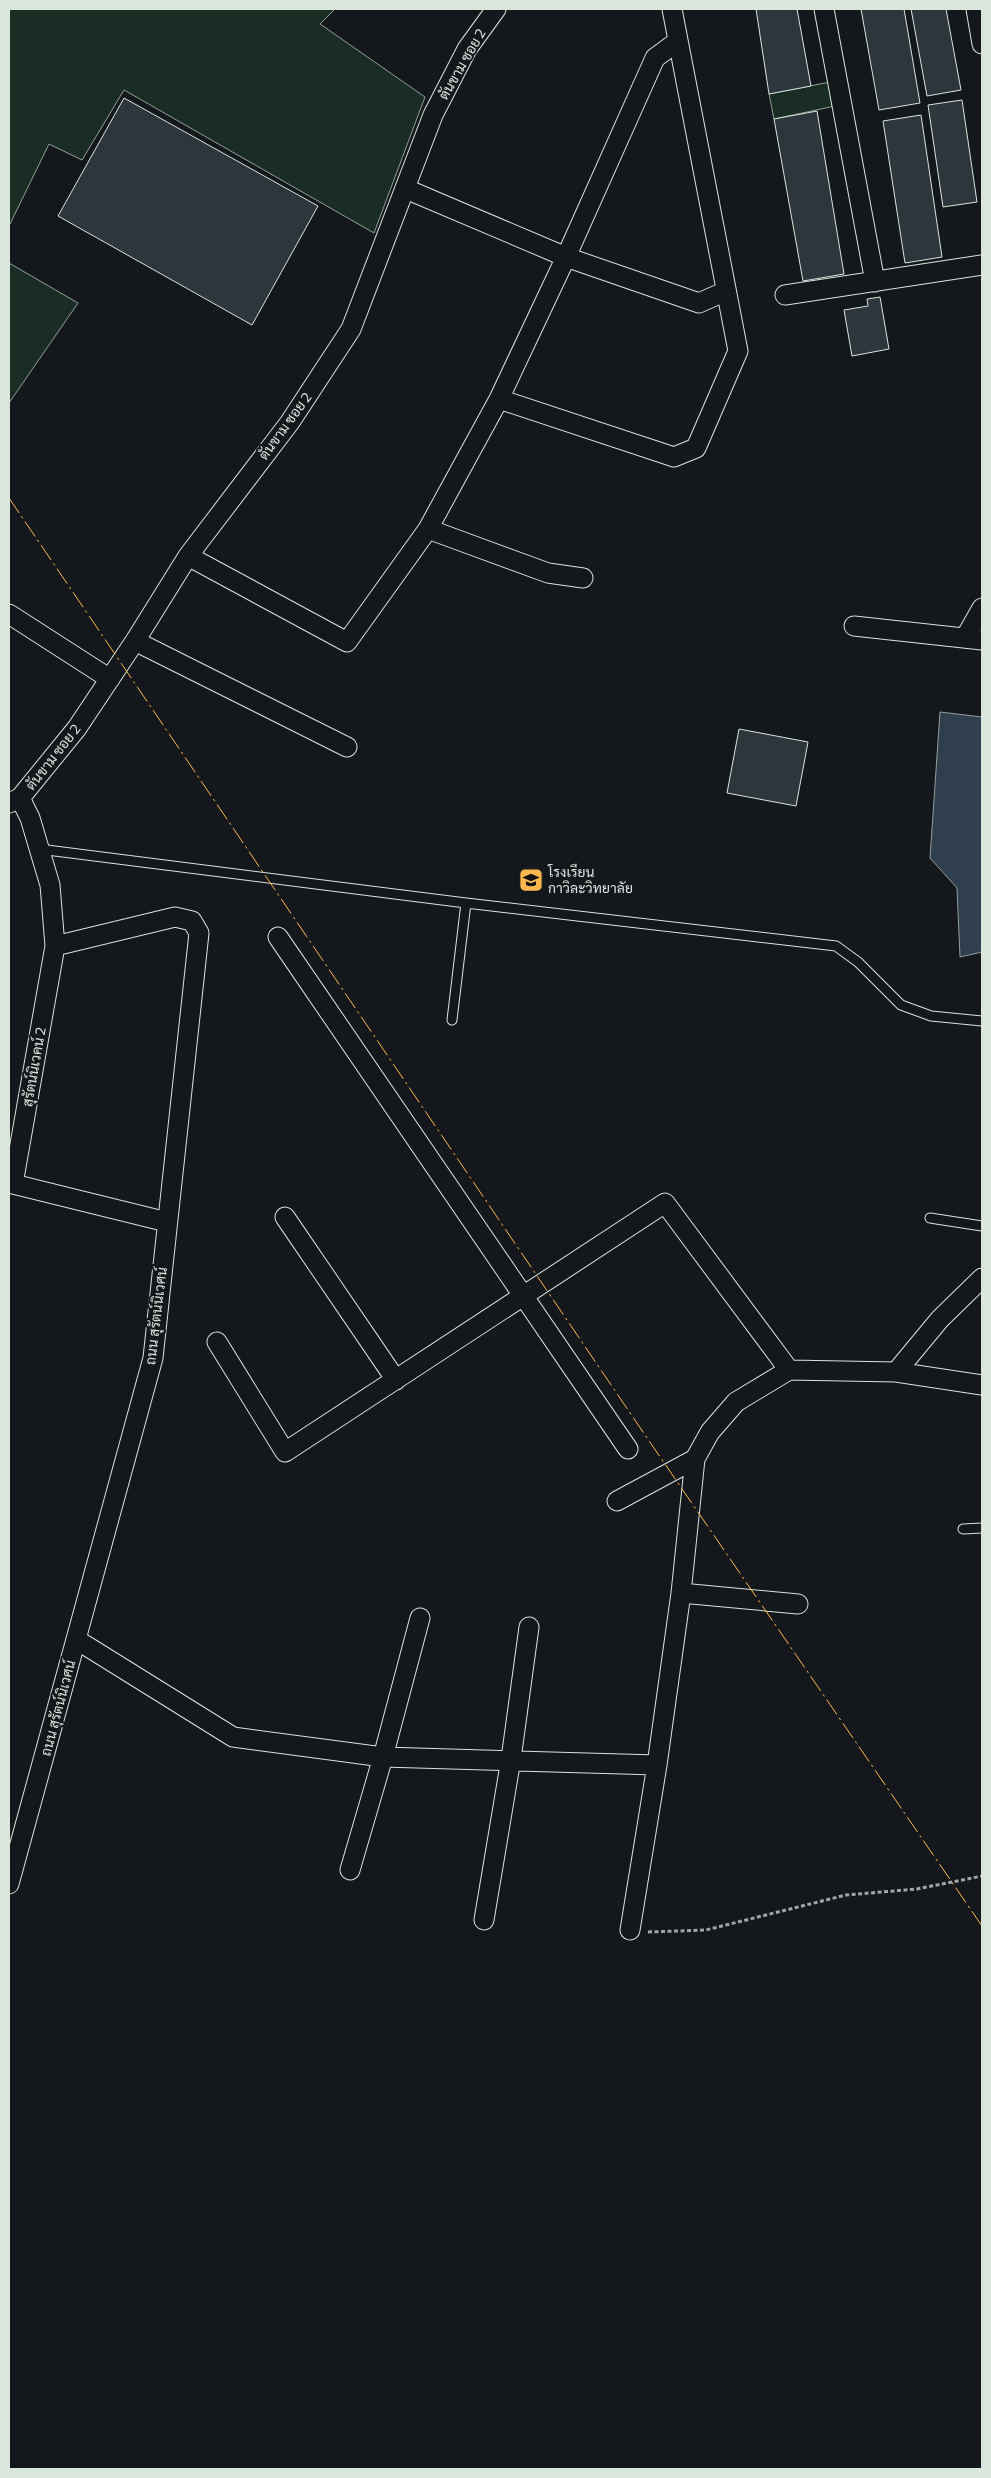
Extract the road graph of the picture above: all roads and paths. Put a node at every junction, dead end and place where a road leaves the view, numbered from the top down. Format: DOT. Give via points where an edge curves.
graph roads {
  1 [pos="496,9"];
  2 [pos="672,9"];
  3 [pos="824,9"];
  4 [pos="976,9"];
  5 [pos="678,40"];
  6 [pos="982,44"];
  7 [pos="406,190"];
  8 [pos="566,258"];
  9 [pos="982,265"];
  10 [pos="875,282"];
  11 [pos="726,291"];
  12 [pos="785,295"];
  13 [pos="499,399"];
  14 [pos="428,529"];
  15 [pos="188,556"];
  16 [pos="583,578"];
  17 [pos="982,608"];
  18 [pos="9,614"];
  19 [pos="854,626"];
  20 [pos="974,639"];
  21 [pos="135,641"];
  22 [pos="110,678"];
  23 [pos="347,746"];
  24 [pos="14,801"];
  25 [pos="39,849"];
  26 [pos="466,903"];
  27 [pos="278,937"];
  28 [pos="55,946"];
  29 [pos="452,1020"];
  30 [pos="982,1021"];
  31 [pos="285,1217"];
  32 [pos="930,1218"];
  33 [pos="167,1222"];
  34 [pos="982,1226"];
  35 [pos="982,1278"];
  36 [pos="525,1296"];
  37 [pos="217,1342"];
  38 [pos="789,1370"];
  39 [pos="896,1372"];
  40 [pos="396,1380"];
  41 [pos="982,1385"];
  42 [pos="628,1449"];
  43 [pos="695,1458"];
  44 [pos="616,1501"];
  45 [pos="982,1528"];
  46 [pos="963,1529"];
  47 [pos="681,1593"];
  48 [pos="798,1604"];
  49 [pos="420,1618"];
  50 [pos="529,1627"];
  51 [pos="77,1640"];
  52 [pos="383,1757"];
  53 [pos="511,1760"];
  54 [pos="657,1765"];
  55 [pos="350,1870"];
  56 [pos="11,1876"];
  57 [pos="982,1876"];
  58 [pos="484,1920"];
  59 [pos="630,1930"];
  1 -- 7 [label="street, ตันขาม ซอย 2" via="467,49 433,115"];
  2 -- 5 [label="street"];
  3 -- 10 [label="street"];
  4 -- 6 [label="street"];
  5 -- 8 [label="street" via="655,58"];
  5 -- 11 [label="street"];
  7 -- 8 [label="street"];
  7 -- 15 [label="street, ตันขาม ซอย 2" via="351,329 290,422"];
  8 -- 11 [label="street" via="699,303"];
  8 -- 13 [label="street"];
  9 -- 10 [label="street"];
  10 -- 12 [label="street"];
  11 -- 13 [label="street" via="738,350 696,448 674,457"];
  13 -- 14 [label="street"];
  14 -- 15 [label="street" via="347,642"];
  14 -- 16 [label="street" via="548,573"];
  15 -- 21 [label="street, ตันขาม ซอย 2"];
  17 -- 20 [label="street"];
  18 -- 22 [label="street"];
  19 -- 20 [label="street"];
  21 -- 22 [label="street, ตันขาม ซอย 2"];
  21 -- 23 [label="street"];
  22 -- 24 [label="street, ตันขาม ซอย 2" via="77,728"];
  24 -- 25 [label="street, สุรัตน์นิเวคน์ 2" via="30,818"];
  25 -- 26 [label="lane"];
  25 -- 28 [label="street, สุรัตน์นิเวคน์ 2" via="50,885"];
  26 -- 29 [label="lane"];
  26 -- 30 [label="lane" via="836,946 858,962 901,1005 931,1016"];
  27 -- 36 [label="street"];
  28 -- 33 [label="street, สุรัตน์นิเวคน์ 2" via="13,1184"];
  28 -- 33 [label="street, ถนน สุรัตน์นิเวศน์" via="175,917 192,921 199,933"];
  31 -- 40 [label="street"];
  32 -- 34 [label="lane"];
  33 -- 51 [label="street, ถนน สุรัตน์นิเวศน์" via="153,1358"];
  35 -- 39 [label="street" via="940,1319"];
  36 -- 38 [label="street" via="665,1203"];
  36 -- 40 [label="street"];
  36 -- 42 [label="street"];
  37 -- 40 [label="street" via="285,1452"];
  38 -- 39 [label="street"];
  38 -- 43 [label="street" via="736,1402 710,1432"];
  39 -- 41 [label="street"];
  43 -- 44 [label="street"];
  43 -- 47 [label="street"];
  45 -- 46 [label="lane"];
  47 -- 48 [label="street"];
  47 -- 54 [label="street"];
  49 -- 52 [label="street"];
  50 -- 53 [label="street"];
  51 -- 52 [label="street" via="233,1737"];
  51 -- 56 [label="street, ถนน สุรัตน์นิเวศน์"];
  52 -- 53 [label="street"];
  52 -- 55 [label="street"];
  53 -- 54 [label="street"];
  53 -- 58 [label="street"];
  54 -- 59 [label="street"];
  57 -- 59 [label="path" via="917,1889 846,1895 706,1930"];
}
